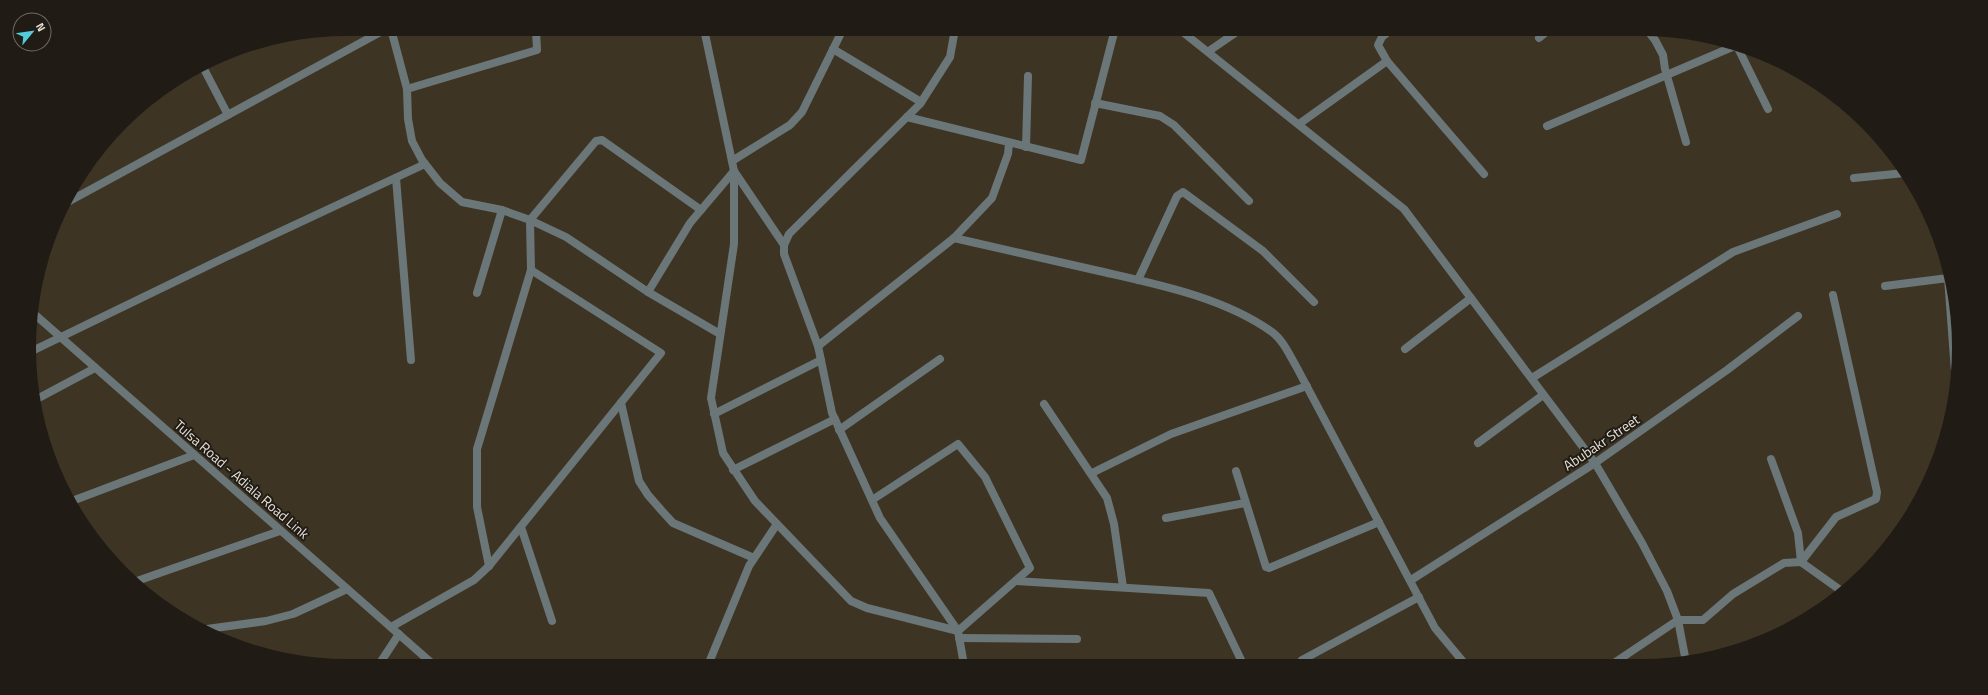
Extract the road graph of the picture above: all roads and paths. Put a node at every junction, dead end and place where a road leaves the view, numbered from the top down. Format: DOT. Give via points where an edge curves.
graph roads {
  1 [pos="373,36"];
  2 [pos="393,36"];
  3 [pos="536,36"];
  4 [pos="705,36"];
  5 [pos="840,36"];
  6 [pos="954,36"];
  7 [pos="1113,36"];
  8 [pos="1189,36"];
  9 [pos="1231,36"];
  10 [pos="1383,36"];
  11 [pos="1541,36"];
  12 [pos="1652,37"];
  13 [pos="1539,38"];
  14 [pos="1729,49"];
  15 [pos="834,50"];
  16 [pos="1209,51"];
  17 [pos="1740,53"];
  18 [pos="1387,61"];
  19 [pos="205,71"];
  20 [pos="1667,75"];
  21 [pos="1028,76"];
  22 [pos="407,89"];
  23 [pos="921,102"];
  24 [pos="1095,103"];
  25 [pos="1768,109"];
  26 [pos="228,115"];
  27 [pos="907,117"];
  28 [pos="1299,124"];
  29 [pos="1547,126"];
  30 [pos="1686,142"];
  31 [pos="1010,143"];
  32 [pos="1026,147"];
  33 [pos="732,161"];
  34 [pos="425,164"];
  35 [pos="734,170"];
  36 [pos="1484,174"];
  37 [pos="1900,174"];
  38 [pos="396,178"];
  39 [pos="1854,178"];
  40 [pos="74,198"];
  41 [pos="1249,201"];
  42 [pos="502,210"];
  43 [pos="701,210"];
  44 [pos="1837,214"];
  45 [pos="530,220"];
  46 [pos="954,238"];
  47 [pos="784,244"];
  48 [pos="531,270"];
  49 [pos="1944,279"];
  50 [pos="1138,280"];
  51 [pos="1885,286"];
  52 [pos="648,292"];
  53 [pos="477,293"];
  54 [pos="1833,295"];
  55 [pos="1471,298"];
  56 [pos="1314,302"];
  57 [pos="1798,316"];
  58 [pos="38,317"];
  59 [pos="720,334"];
  60 [pos="60,337"];
  61 [pos="818,346"];
  62 [pos="36,349"];
  63 [pos="1404,349"];
  64 [pos="940,359"];
  65 [pos="411,360"];
  66 [pos="821,360"];
  67 [pos="95,368"];
  68 [pos="1532,378"];
  69 [pos="1307,386"];
  70 [pos="1543,395"];
  71 [pos="40,397"];
  72 [pos="621,403"];
  73 [pos="1044,404"];
  74 [pos="714,414"];
  75 [pos="834,419"];
  76 [pos="839,430"];
  77 [pos="1478,443"];
  78 [pos="194,455"];
  79 [pos="1771,459"];
  80 [pos="1595,463"];
  81 [pos="733,470"];
  82 [pos="1236,471"];
  83 [pos="1092,473"];
  84 [pos="76,499"];
  85 [pos="872,500"];
  86 [pos="1245,503"];
  87 [pos="1166,518"];
  88 [pos="1379,522"];
  89 [pos="777,524"];
  90 [pos="520,526"];
  91 [pos="280,531"];
  92 [pos="754,558"];
  93 [pos="1800,562"];
  94 [pos="489,566"];
  95 [pos="140,580"];
  96 [pos="1411,580"];
  97 [pos="1016,581"];
  98 [pos="1123,587"];
  99 [pos="348,589"];
  100 [pos="1838,589"];
  101 [pos="1419,597"];
  102 [pos="1678,620"];
  103 [pos="552,621"];
  104 [pos="391,627"];
  105 [pos="213,628"];
  106 [pos="399,634"];
  107 [pos="959,635"];
  108 [pos="1077,639"];
  109 [pos="1685,655"];
  110 [pos="383,659"];
  111 [pos="427,659"];
  112 [pos="710,659"];
  113 [pos="963,659"];
  114 [pos="1240,659"];
  115 [pos="1304,659"];
  116 [pos="1461,659"];
  117 [pos="1620,659"];
  1 -- 26 [label="street"];
  2 -- 22 [label="street"];
  3 -- 22 [label="street" via="537,50"];
  4 -- 33 [label="street"];
  5 -- 15 [label="street"];
  6 -- 23 [label="street" via="950,57"];
  7 -- 24 [label="street"];
  8 -- 16 [label="street"];
  9 -- 16 [label="street"];
  10 -- 18 [label="street" via="1378,45"];
  11 -- 13 [label="street"];
  12 -- 20 [label="street" via="1663,55"];
  14 -- 20 [label="street"];
  15 -- 23 [label="street"];
  15 -- 33 [label="street" via="802,112 790,125"];
  16 -- 28 [label="street"];
  17 -- 25 [label="street"];
  18 -- 28 [label="street"];
  18 -- 36 [label="street"];
  19 -- 26 [label="street"];
  20 -- 29 [label="street"];
  20 -- 30 [label="street"];
  21 -- 32 [label="street"];
  22 -- 34 [label="street" via="412,141"];
  23 -- 27 [label="street"];
  24 -- 32 [label="street" via="1081,160"];
  24 -- 41 [label="street" via="1160,116 1174,125"];
  26 -- 40 [label="street"];
  27 -- 31 [label="street"];
  27 -- 47 [label="street" via="789,234"];
  28 -- 55 [label="street" via="1404,209"];
  31 -- 32 [label="street"];
  31 -- 46 [label="street" via="992,198"];
  33 -- 35 [label="street"];
  34 -- 38 [label="street"];
  34 -- 42 [label="street" via="440,183 462,202"];
  35 -- 43 [label="street"];
  35 -- 47 [label="street"];
  35 -- 59 [label="street" via="734,244"];
  37 -- 39 [label="street"];
  38 -- 60 [label="street"];
  38 -- 65 [label="street"];
  42 -- 45 [label="street"];
  42 -- 53 [label="street"];
  43 -- 45 [label="street" via="602,140 596,141"];
  43 -- 52 [label="street" via="690,223"];
  44 -- 68 [label="street" via="1733,252"];
  45 -- 48 [label="street"];
  45 -- 52 [label="street" via="566,237"];
  46 -- 50 [label="street"];
  46 -- 61 [label="street"];
  47 -- 61 [label="street" via="784,254"];
  48 -- 72 [label="street" via="661,353"];
  48 -- 94 [label="street" via="477,449 477,507"];
  49 -- 51 [label="street"];
  50 -- 56 [label="street" via="1177,196 1183,192 1263,251"];
  50 -- 69 [label="street" via="1164,286 1231,309 1267,329 1284,345"];
  52 -- 59 [label="street"];
  54 -- 93 [label="street" via="1877,492 1876,499 1869,504 1836,517"];
  55 -- 63 [label="street"];
  55 -- 68 [label="street"];
  57 -- 80 [label="street, Abubakr Street" via="1727,370"];
  58 -- 60 [label="street, Tulsa Road - Adiala Road Link"];
  59 -- 74 [label="street" via="711,398"];
  60 -- 62 [label="street"];
  60 -- 67 [label="street, Tulsa Road - Adiala Road Link"];
  61 -- 66 [label="street"];
  64 -- 76 [label="street"];
  66 -- 74 [label="street"];
  66 -- 75 [label="street"];
  67 -- 71 [label="street"];
  67 -- 78 [label="street, Tulsa Road - Adiala Road Link"];
  68 -- 70 [label="street"];
  69 -- 83 [label="street" via="1171,434"];
  69 -- 88 [label="street"];
  70 -- 77 [label="street"];
  70 -- 80 [label="street"];
  72 -- 90 [label="street"];
  72 -- 92 [label="street" via="639,481 648,495 673,524"];
  73 -- 83 [label="street"];
  74 -- 81 [label="street" via="723,453"];
  75 -- 76 [label="street"];
  75 -- 81 [label="street"];
  76 -- 85 [label="street"];
  78 -- 84 [label="street"];
  78 -- 91 [label="street, Tulsa Road - Adiala Road Link"];
  79 -- 93 [label="street" via="1798,533"];
  80 -- 96 [label="street, Abubakr Street"];
  80 -- 102 [label="street" via="1667,591"];
  81 -- 89 [label="street" via="755,501"];
  82 -- 86 [label="street"];
  83 -- 98 [label="street" via="1107,498 1111,511"];
  85 -- 97 [label="street" via="958,444 985,477 1030,568"];
  85 -- 107 [label="street" via="880,518"];
  86 -- 87 [label="street"];
  86 -- 88 [label="street" via="1263,564 1269,568"];
  88 -- 96 [label="street"];
  89 -- 92 [label="street"];
  89 -- 107 [label="street" via="851,601"];
  90 -- 94 [label="street"];
  90 -- 103 [label="street"];
  91 -- 95 [label="street"];
  91 -- 99 [label="street, Tulsa Road - Adiala Road Link"];
  92 -- 112 [label="street" via="748,566"];
  93 -- 100 [label="street"];
  93 -- 102 [label="street" via="1784,563 1733,594 1703,620"];
  94 -- 104 [label="street" via="474,580"];
  96 -- 101 [label="street"];
  97 -- 98 [label="street"];
  97 -- 107 [label="street"];
  98 -- 114 [label="street" via="1209,593"];
  99 -- 104 [label="street, Tulsa Road - Adiala Road Link"];
  99 -- 105 [label="street" via="293,614 266,621"];
  101 -- 115 [label="street"];
  101 -- 116 [label="street" via="1435,628"];
  102 -- 109 [label="street"];
  102 -- 117 [label="street"];
  104 -- 106 [label="street, Tulsa Road - Adiala Road Link"];
  106 -- 110 [label="street"];
  106 -- 111 [label="street, Tulsa Road - Adiala Road Link"];
  107 -- 108 [label="street"];
  107 -- 113 [label="street"];
}
